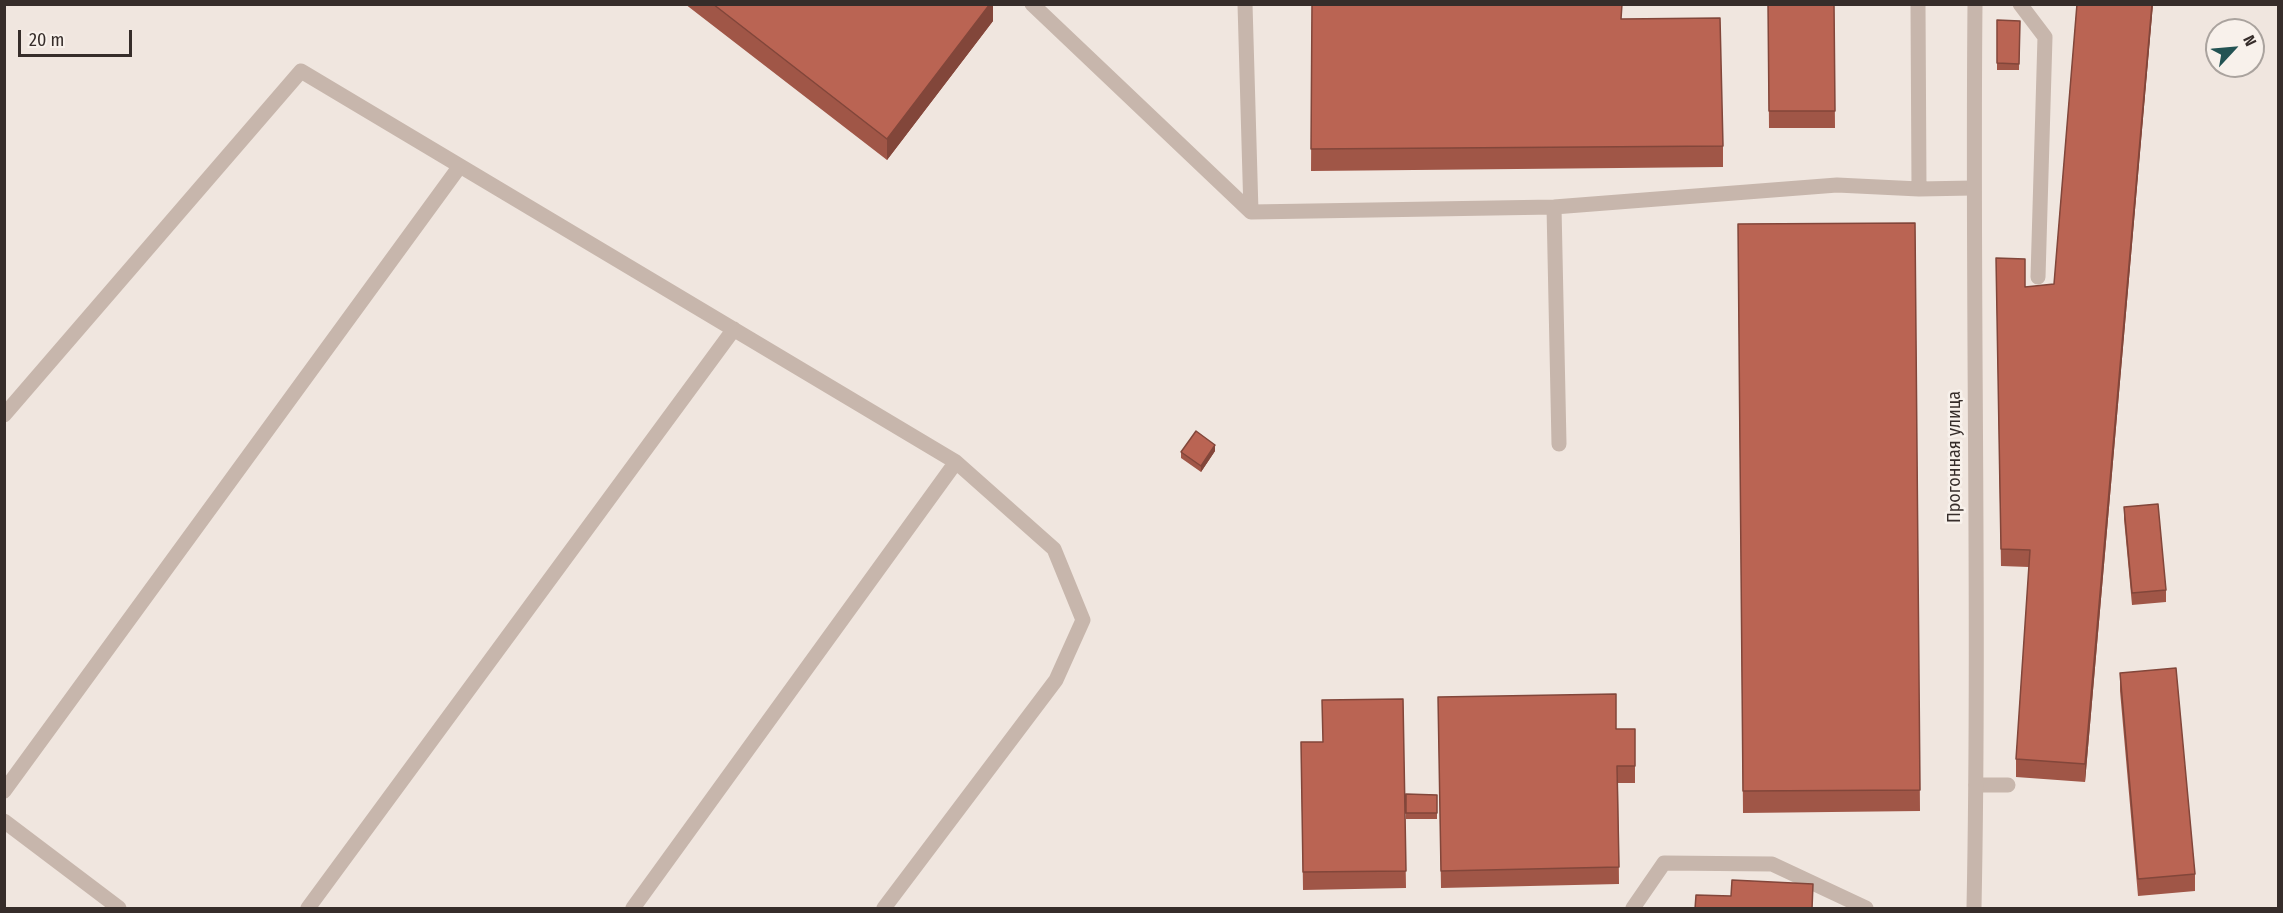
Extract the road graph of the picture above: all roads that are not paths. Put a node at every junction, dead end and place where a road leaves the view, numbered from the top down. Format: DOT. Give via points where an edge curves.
graph roads {
  1 [pos="1032,4"];
  2 [pos="1245,4"];
  3 [pos="1918,4"];
  4 [pos="1975,4"];
  5 [pos="2020,4"];
  6 [pos="460,166"];
  7 [pos="1973,188"];
  8 [pos="1919,189"];
  9 [pos="1554,207"];
  10 [pos="1251,212"];
  11 [pos="2038,277"];
  12 [pos="734,329"];
  13 [pos="4,415"];
  14 [pos="1559,444"];
  15 [pos="956,462"];
  16 [pos="1976,785"];
  17 [pos="2007,785"];
  18 [pos="4,791"];
  19 [pos="4,821"];
  20 [pos="119,909"];
  21 [pos="308,909"];
  22 [pos="633,909"];
  23 [pos="884,909"];
  24 [pos="1633,909"];
  25 [pos="1866,909"];
  26 [pos="1974,909"];
  1 -- 10 [label="street"];
  2 -- 10 [label="street"];
  3 -- 8 [label="street"];
  4 -- 7 [label="street, Прогонная улица"];
  5 -- 11 [label="street" via="2045,37"];
  6 -- 12 [label="street"];
  6 -- 13 [label="street" via="301,71"];
  6 -- 18 [label="street"];
  7 -- 8 [label="street"];
  7 -- 16 [label="street, Прогонная улица"];
  8 -- 9 [label="street" via="1838,185"];
  9 -- 10 [label="street"];
  9 -- 14 [label="street"];
  12 -- 15 [label="street"];
  12 -- 21 [label="street"];
  15 -- 22 [label="street"];
  15 -- 23 [label="street" via="1054,549 1083,620 1056,680"];
  16 -- 17 [label="street"];
  16 -- 26 [label="street, Прогонная улица"];
  19 -- 20 [label="street"];
  24 -- 25 [label="street" via="1664,863 1772,864"];
}
